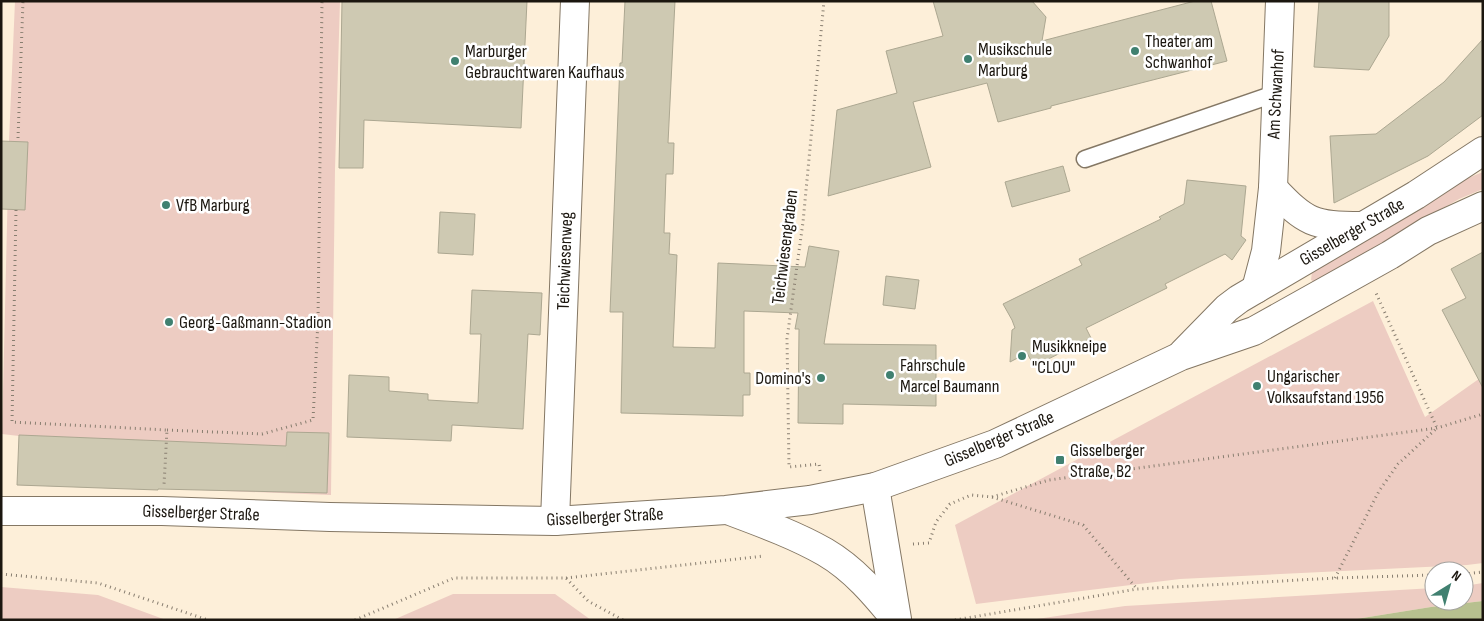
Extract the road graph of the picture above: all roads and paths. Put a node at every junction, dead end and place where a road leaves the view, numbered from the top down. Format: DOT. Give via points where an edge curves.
graph roads {
  1 [pos="23,1"];
  2 [pos="322,1"];
  3 [pos="575,1"];
  4 [pos="824,1"];
  5 [pos="1280,1"];
  6 [pos="1277,93"];
  7 [pos="18,138"];
  8 [pos="1483,151"];
  9 [pos="1085,159"];
  10 [pos="1273,188"];
  11 [pos="1483,206"];
  12 [pos="16,210"];
  13 [pos="1362,226"];
  14 [pos="1365,269"];
  15 [pos="1256,289"];
  16 [pos="1181,356"];
  17 [pos="1483,414"];
  18 [pos="1437,428"];
  19 [pos="167,430"];
  20 [pos="819,464"];
  21 [pos="875,487"];
  22 [pos="992,496"];
  23 [pos="726,510"];
  24 [pos="1,511"];
  25 [pos="162,511"];
  26 [pos="555,521"];
  27 [pos="929,543"];
  28 [pos="770,555"];
  29 [pos="1,574"];
  30 [pos="1424,575"];
  31 [pos="566,578"];
  32 [pos="1335,578"];
  33 [pos="1137,589"];
  34 [pos="208,620"];
  35 [pos="355,620"];
  36 [pos="624,620"];
  37 [pos="897,620"];
  38 [pos="955,620"];
  1 -- 7 [label="path"];
  2 -- 19 [label="path" via="318,320 313,420 262,434"];
  3 -- 26 [label="main road, Teichwiesenweg"];
  4 -- 20 [label="path, Teichwiesengraben" via="803,222 787,339 789,466"];
  5 -- 6 [label="main road, Am Schwanhof"];
  6 -- 9 [label="lane"];
  6 -- 10 [label="main road, Am Schwanhof"];
  8 -- 13 [label="main road, Gisselberger Straße"];
  10 -- 13 [label="main road" via="1306,219 1329,226"];
  10 -- 15 [label="main road, Am Schwanhof" via="1266,251"];
  11 -- 14 [label="main road, Gisselberger Straße" via="1428,231"];
  12 -- 19 [label="path" via="12,422"];
  13 -- 15 [label="main road, Gisselberger Straße"];
  14 -- 16 [label="main road, Gisselberger Straße" via="1254,331"];
  14 -- 18 [label="path"];
  15 -- 16 [label="main road, Gisselberger Straße" via="1227,308"];
  16 -- 21 [label="main road, Gisselberger Straße" via="1020,433"];
  17 -- 18 [label="path"];
  18 -- 22 [label="path" via="1049,480"];
  18 -- 32 [label="path" via="1398,464 1379,491"];
  19 -- 25 [label="path"];
  21 -- 23 [label="main road, Gisselberger Straße" via="810,500"];
  21 -- 37 [label="main road"];
  22 -- 27 [label="path" via="971,495 950,504 936,522"];
  22 -- 33 [label="path" via="1083,525"];
  23 -- 26 [label="main road, Gisselberger Straße"];
  23 -- 37 [label="main road" via="825,552 864,583"];
  24 -- 25 [label="main road, Gisselberger Straße"];
  25 -- 26 [label="main road, Gisselberger Straße"];
  28 -- 31 [label="path"];
  29 -- 34 [label="path" via="98,583"];
  30 -- 32 [label="path"];
  31 -- 35 [label="path" via="454,578"];
  31 -- 36 [label="path" via="588,600"];
  32 -- 33 [label="path"];
  33 -- 38 [label="path"];
}
